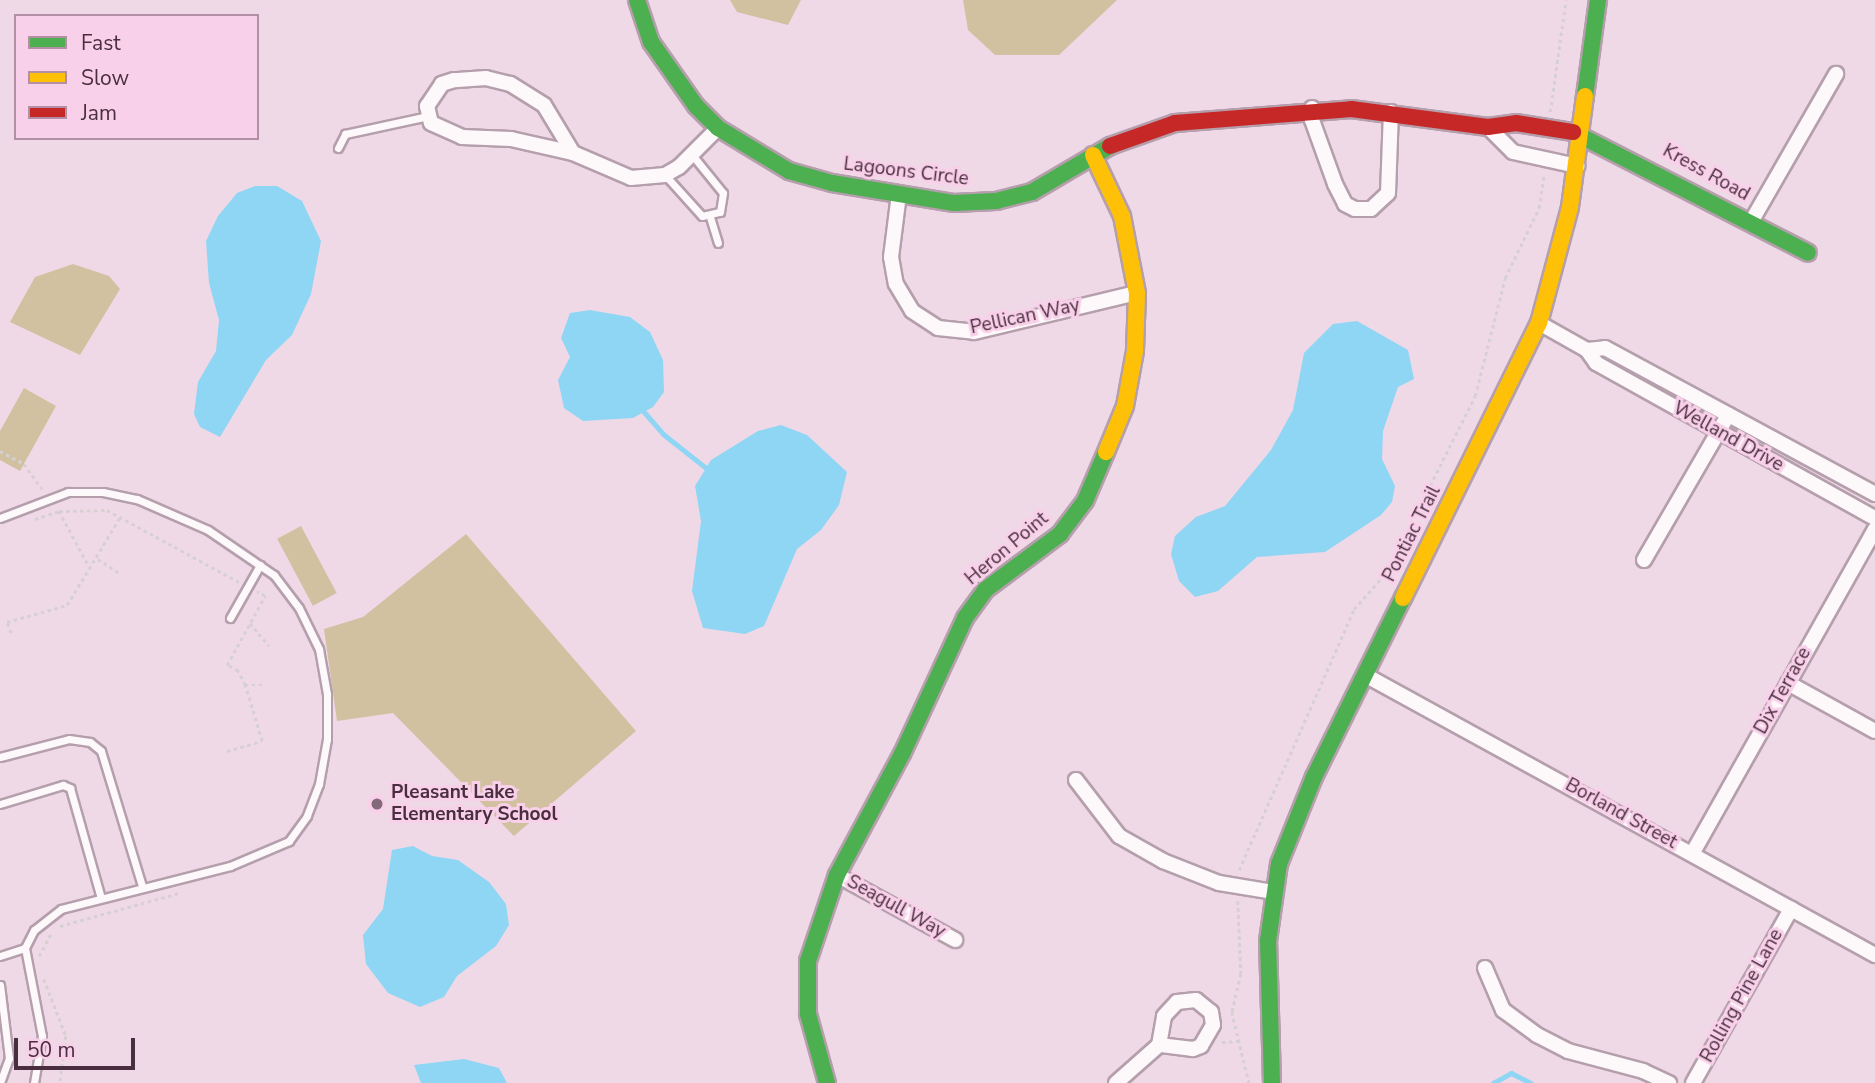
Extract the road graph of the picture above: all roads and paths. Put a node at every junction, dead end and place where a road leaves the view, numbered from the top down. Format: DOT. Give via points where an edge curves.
graph roads {
  1 [pos="638,0"];
  2 [pos="1566,0"];
  3 [pos="1598,0"];
  4 [pos="1836,74"];
  5 [pos="1312,108"];
  6 [pos="1391,112"];
  7 [pos="428,116"];
  8 [pos="1488,127"];
  9 [pos="718,128"];
  10 [pos="1548,129"];
  11 [pos="1582,133"];
  12 [pos="338,148"];
  13 [pos="573,153"];
  14 [pos="1093,155"];
  15 [pos="694,156"];
  16 [pos="1544,159"];
  17 [pos="1577,166"];
  18 [pos="665,175"];
  19 [pos="900,194"];
  20 [pos="710,217"];
  21 [pos="1751,222"];
  22 [pos="718,243"];
  23 [pos="1808,253"];
  24 [pos="1137,293"];
  25 [pos="1539,323"];
  26 [pos="1587,350"];
  27 [pos="1728,415"];
  28 [pos="1718,432"];
  29 [pos="1875,494"];
  30 [pos="120,517"];
  31 [pos="1875,518"];
  32 [pos="0,519"];
  33 [pos="28,521"];
  34 [pos="1875,528"];
  35 [pos="98,559"];
  36 [pos="1644,560"];
  37 [pos="260,565"];
  38 [pos="121,574"];
  39 [pos="248,586"];
  40 [pos="230,618"];
  41 [pos="250,623"];
  42 [pos="11,633"];
  43 [pos="269,646"];
  44 [pos="1365,675"];
  45 [pos="1788,683"];
  46 [pos="245,685"];
  47 [pos="262,685"];
  48 [pos="1875,731"];
  49 [pos="227,751"];
  50 [pos="0,757"];
  51 [pos="1076,780"];
  52 [pos="0,804"];
  53 [pos="1692,854"];
  54 [pos="837,875"];
  55 [pos="142,886"];
  56 [pos="1236,888"];
  57 [pos="179,892"];
  58 [pos="1274,892"];
  59 [pos="101,898"];
  60 [pos="1791,909"];
  61 [pos="955,940"];
  62 [pos="25,948"];
  63 [pos="1875,955"];
  64 [pos="0,956"];
  65 [pos="39,967"];
  66 [pos="1485,968"];
  67 [pos="42,975"];
  68 [pos="0,985"];
  69 [pos="1209,1036"];
  70 [pos="1239,1041"];
  71 [pos="1159,1045"];
  72 [pos="0,1083"];
  73 [pos="34,1083"];
  74 [pos="60,1083"];
  75 [pos="827,1083"];
  76 [pos="1116,1083"];
  77 [pos="1249,1083"];
  78 [pos="1272,1083"];
  79 [pos="1669,1083"];
  80 [pos="1693,1083"];
  1 -- 9 [label="street, Lagoons Circle" via="651,42 695,106"];
  2 -- 10 [label="path"];
  3 -- 11 [label="street, Pontiac Trail"];
  4 -- 21 [label="street"];
  5 -- 6 [label="street, Lagoons Circle"];
  5 -- 6 [label="street" via="1312,121 1335,184 1345,204 1355,209 1371,209 1388,193"];
  5 -- 14 [label="street, Lagoons Circle" via="1175,124 1119,140"];
  6 -- 8 [label="street, Lagoons Circle"];
  7 -- 12 [label="lane" via="345,134"];
  7 -- 13 [label="street" via="431,123 462,137 510,139"];
  7 -- 13 [label="street" via="427,106 442,84 486,78 510,84 544,105"];
  8 -- 10 [label="street, Lagoons Circle" via="1516,122"];
  8 -- 16 [label="street" via="1513,152"];
  9 -- 15 [label="street"];
  9 -- 19 [label="street, Lagoons Circle" via="789,171"];
  10 -- 11 [label="street, Lagoons Circle"];
  11 -- 17 [label="street, Pontiac Trail"];
  11 -- 21 [label="street, Kress Road"];
  13 -- 18 [label="street" via="613,173"];
  14 -- 19 [label="street, Lagoons Circle" via="1032,192 996,201 954,203"];
  14 -- 24 [label="street, Heron Point" via="1122,216"];
  15 -- 18 [label="street"];
  15 -- 20 [label="lane" via="723,193 720,212"];
  16 -- 17 [label="street"];
  16 -- 56 [label="path" via="1539,208 1505,278 1475,396 1386,573 1365,593 1345,628 1277,778"];
  17 -- 25 [label="street, Pontiac Trail" via="1563,241"];
  18 -- 20 [label="lane" via="702,216"];
  19 -- 24 [label="street, Pellican Way" via="891,257 897,285 912,311 938,328 974,332"];
  20 -- 22 [label="lane"];
  21 -- 23 [label="street, Kress Road"];
  24 -- 54 [label="street, Heron Point" via="1135,351 1125,405 1085,500 1060,534 985,590 965,618 902,754"];
  25 -- 26 [label="street, Welland Drive"];
  25 -- 44 [label="street, Pontiac Trail"];
  26 -- 27 [label="street, Welland Drive" via="1605,348"];
  26 -- 28 [label="street, Welland Drive" via="1596,363"];
  27 -- 28 [label="street"];
  27 -- 29 [label="street, Welland Drive"];
  28 -- 31 [label="street, Welland Drive"];
  28 -- 36 [label="street"];
  30 -- 33 [label="path" via="93,507"];
  30 -- 35 [label="path"];
  30 -- 39 [label="path"];
  32 -- 37 [label="lane" via="68,492 103,492 137,499 208,530"];
  34 -- 45 [label="street, Dix Terrace"];
  35 -- 38 [label="path"];
  35 -- 42 [label="path" via="67,605 7,622"];
  37 -- 39 [label="lane"];
  37 -- 55 [label="lane" via="274,575 299,608 319,649 327,694 327,738 319,784 307,816 289,841 260,857"];
  39 -- 40 [label="lane"];
  39 -- 41 [label="path" via="265,596"];
  41 -- 43 [label="path"];
  41 -- 46 [label="path" via="225,664 238,671"];
  44 -- 53 [label="street, Borland Street"];
  44 -- 58 [label="street, Pontiac Trail" via="1291,828"];
  45 -- 48 [label="street"];
  45 -- 53 [label="street, Dix Terrace"];
  46 -- 47 [label="path"];
  46 -- 49 [label="path" via="262,741"];
  50 -- 55 [label="lane" via="69,739 90,742 101,751"];
  51 -- 56 [label="street" via="1119,836 1202,878"];
  52 -- 59 [label="lane" via="63,785 70,788"];
  53 -- 60 [label="street, Borland Street"];
  54 -- 61 [label="street, Seagull Way"];
  54 -- 75 [label="street, Heron Point" via="808,961 808,1014"];
  55 -- 59 [label="lane"];
  56 -- 58 [label="street"];
  56 -- 70 [label="path" via="1241,974 1232,1012"];
  57 -- 65 [label="path" via="60,926 44,943"];
  58 -- 78 [label="street, Pontiac Trail" via="1268,941"];
  59 -- 62 [label="lane" via="61,909 34,930"];
  60 -- 63 [label="street, Borland Street"];
  60 -- 80 [label="street, Rolling Pine Lane"];
  62 -- 64 [label="lane"];
  62 -- 73 [label="lane" via="42,1036"];
  66 -- 79 [label="street" via="1503,1010 1537,1035 1568,1051 1643,1071"];
  67 -- 74 [label="path" via="66,1036"];
  68 -- 72 [label="lane" via="9,1030 9,1058"];
  69 -- 70 [label="path" via="1226,1043"];
  69 -- 71 [label="street" via="1193,1049"];
  69 -- 71 [label="street" via="1211,1012 1188,999 1177,1002 1164,1016"];
  70 -- 77 [label="path"];
  71 -- 76 [label="street"];
}
